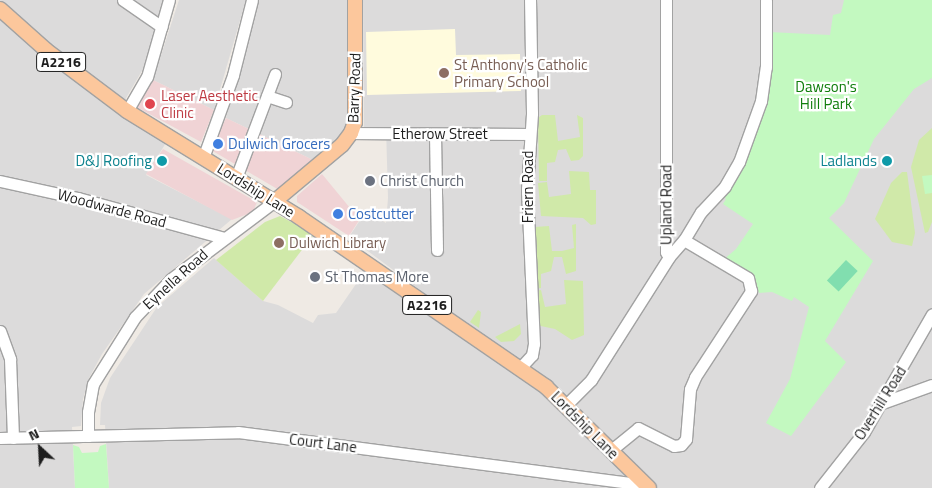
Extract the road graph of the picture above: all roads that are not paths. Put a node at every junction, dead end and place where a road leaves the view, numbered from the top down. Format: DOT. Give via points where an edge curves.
graph roads {
  1 [pos="123,0"];
  2 [pos="170,0"];
  3 [pos="252,0"];
  4 [pos="355,0"];
  5 [pos="530,0"];
  6 [pos="666,0"];
  7 [pos="766,0"];
  8 [pos="0,9"];
  9 [pos="162,27"];
  10 [pos="275,74"];
  11 [pos="267,96"];
  12 [pos="286,102"];
  13 [pos="127,111"];
  14 [pos="351,133"];
  15 [pos="435,134"];
  16 [pos="528,134"];
  17 [pos="204,158"];
  18 [pos="236,178"];
  19 [pos="0,181"];
  20 [pos="275,201"];
  21 [pos="224,238"];
  22 [pos="684,240"];
  23 [pos="437,250"];
  24 [pos="669,257"];
  25 [pos="932,314"];
  26 [pos="0,331"];
  27 [pos="519,369"];
  28 [pos="932,385"];
  29 [pos="882,403"];
  30 [pos="565,406"];
  31 [pos="88,436"];
  32 [pos="0,438"];
  33 [pos="13,438"];
  34 [pos="610,450"];
  35 [pos="647,486"];
  36 [pos="820,488"];
  1 -- 9 [label="street"];
  2 -- 9 [label="street"];
  3 -- 17 [label="street" via="233,75"];
  4 -- 14 [label="main road, Barry Road" via="355,122"];
  5 -- 16 [label="street, Friern Road" via="532,113"];
  6 -- 24 [label="street, Upland Road" via="666,252"];
  7 -- 22 [label="street" via="766,67 761,101 739,162"];
  8 -- 13 [label="main road, Lordship Lane / A2216" via="46,50"];
  9 -- 13 [label="street" via="147,77"];
  10 -- 11 [label="street"];
  11 -- 12 [label="street"];
  11 -- 18 [label="street"];
  13 -- 17 [label="main road, Lordship Lane / A2216"];
  14 -- 15 [label="street, Etherow Street"];
  14 -- 20 [label="main road, Barry Road" via="316,169"];
  15 -- 16 [label="street, Etherow Street"];
  15 -- 23 [label="street"];
  16 -- 27 [label="street, Friern Road" via="534,344 532,355"];
  17 -- 18 [label="main road, Lordship Lane / A2216"];
  18 -- 20 [label="main road, Lordship Lane / A2216"];
  19 -- 21 [label="street, Woodwarde Road" via="78,198"];
  20 -- 21 [label="street, Eynella Road"];
  20 -- 27 [label="main road, Lordship Lane / A2216"];
  21 -- 31 [label="street, Eynella Road" via="162,287 124,332 93,384"];
  22 -- 24 [label="street"];
  22 -- 34 [label="street" via="748,278 751,291 695,377 690,389 686,438 682,445 674,446 638,428"];
  24 -- 30 [label="street, Upland Road" via="591,380"];
  25 -- 29 [label="street, Overhill Road"];
  26 -- 33 [label="street" via="10,359"];
  27 -- 30 [label="main road, Lordship Lane / A2216" via="546,387"];
  28 -- 29 [label="street" via="901,399"];
  29 -- 36 [label="street, Overhill Road"];
  30 -- 34 [label="main road, Lordship Lane / A2216"];
  31 -- 33 [label="street, Court Lane"];
  31 -- 35 [label="street, Court Lane" via="238,432"];
  32 -- 33 [label="street, Court Lane"];
  34 -- 35 [label="main road, Lordship Lane / A2216"];
}
